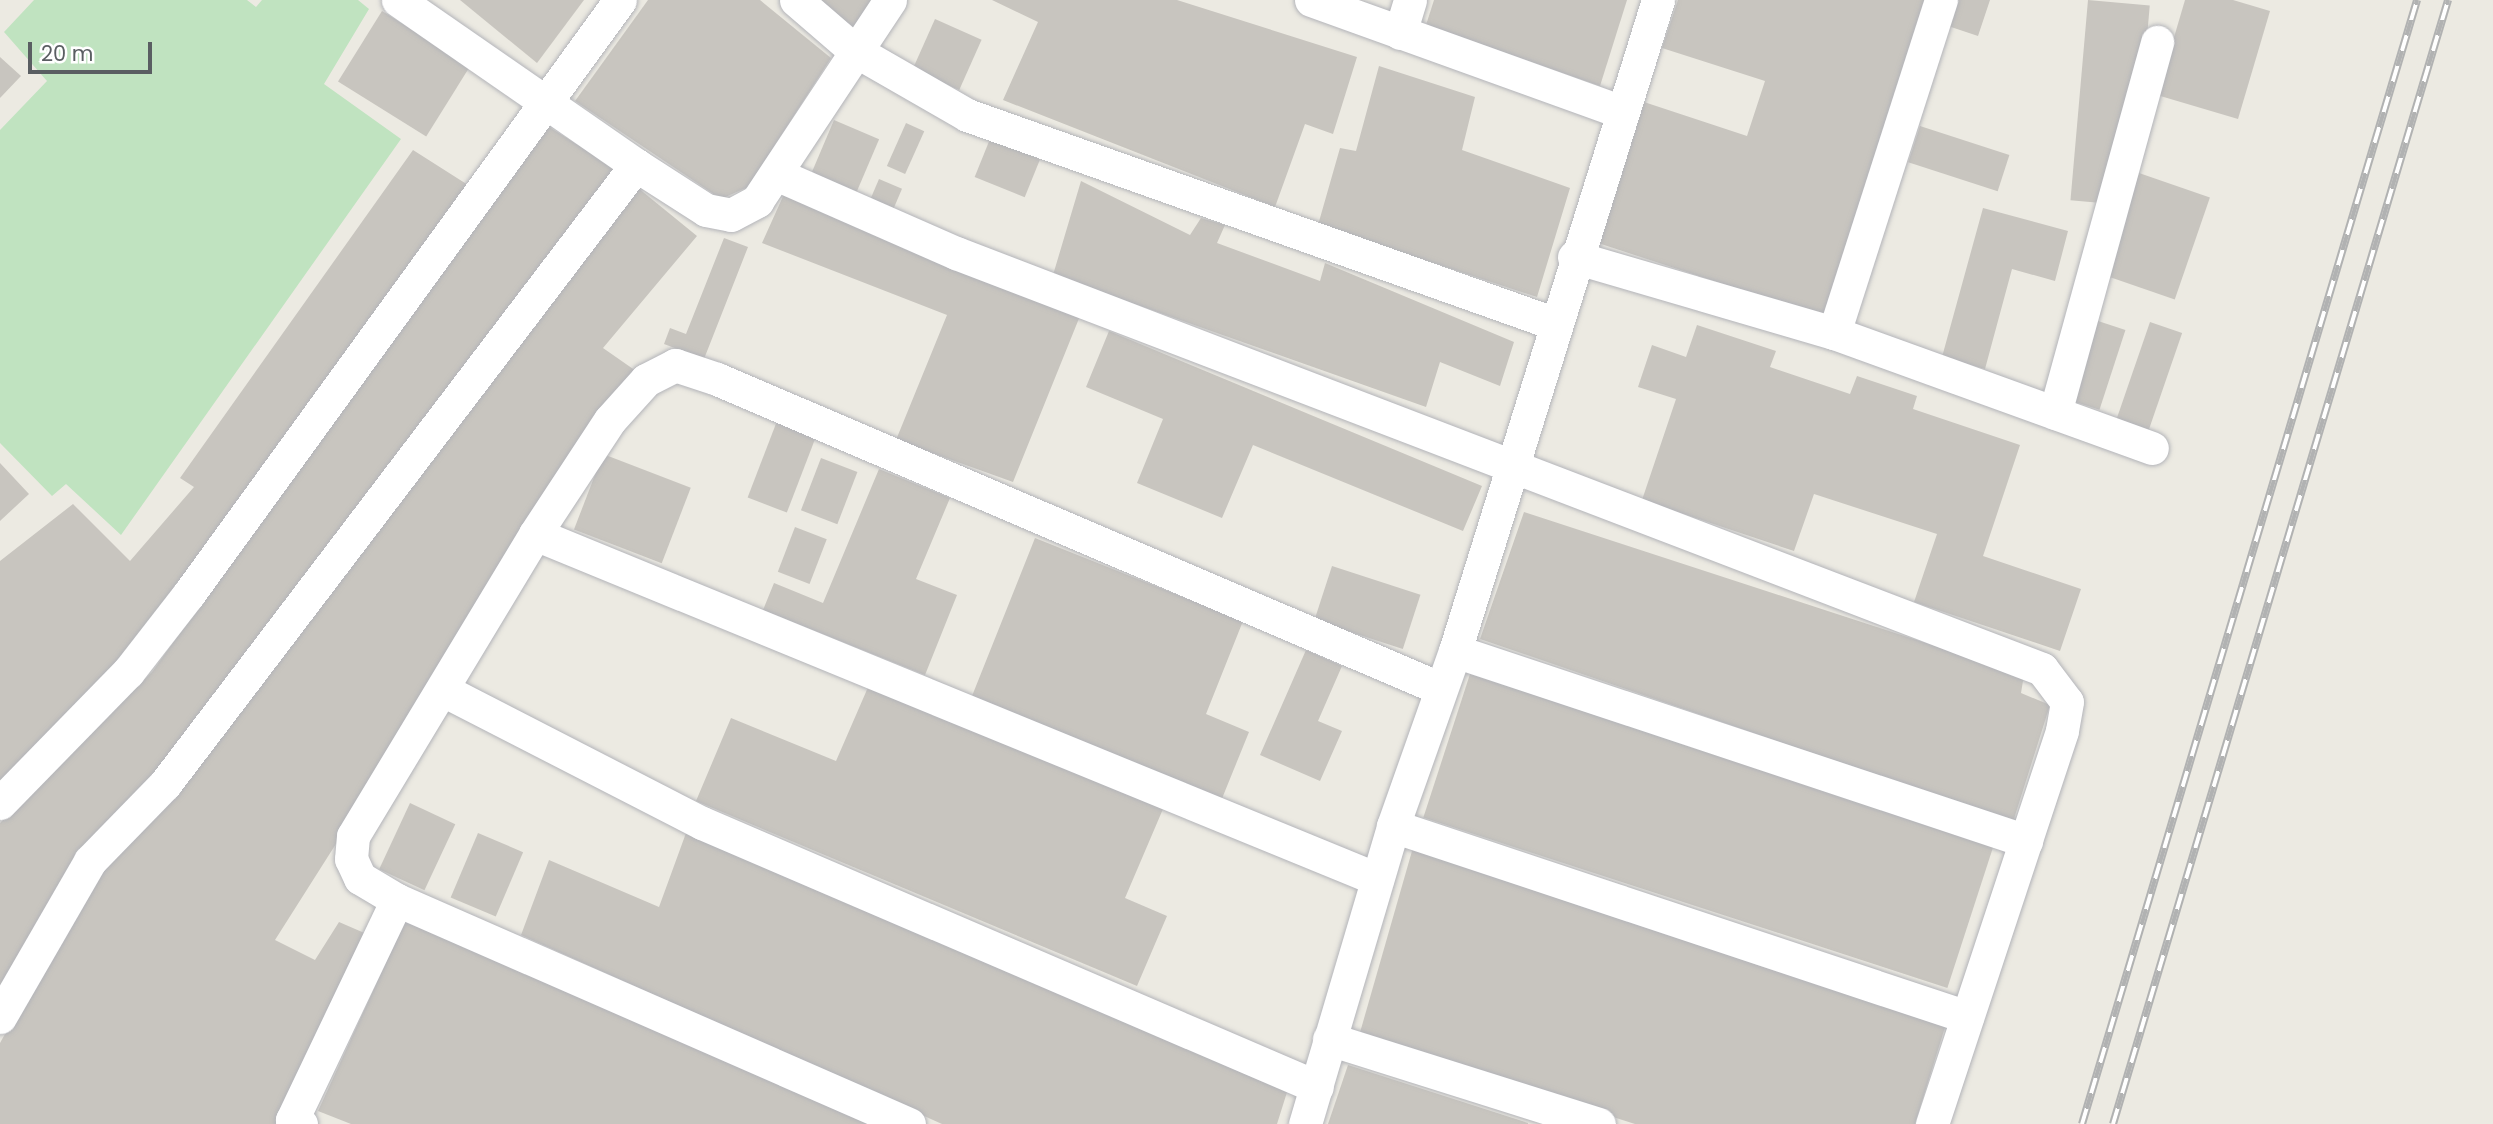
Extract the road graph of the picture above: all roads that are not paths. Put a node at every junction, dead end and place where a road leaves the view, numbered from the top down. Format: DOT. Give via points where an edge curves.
graph roads {
  1 [pos="398,0"];
  2 [pos="620,0"];
  3 [pos="796,0"];
  4 [pos="890,0"];
  5 [pos="1311,0"];
  6 [pos="1410,0"];
  7 [pos="1658,0"];
  8 [pos="1941,0"];
  9 [pos="1401,33"];
  10 [pos="2157,41"];
  11 [pos="854,50"];
  12 [pos="549,100"];
  13 [pos="1622,112"];
  14 [pos="636,165"];
  15 [pos="776,174"];
  16 [pos="1574,257"];
  17 [pos="1553,323"];
  18 [pos="1834,333"];
  19 [pos="2055,413"];
  20 [pos="2152,448"];
  21 [pos="1509,467"];
  22 [pos="535,534"];
  23 [pos="1455,651"];
  24 [pos="1439,688"];
  25 [pos="445,691"];
  26 [pos="0,803"];
  27 [pos="1392,826"];
  28 [pos="2026,841"];
  29 [pos="1377,879"];
  30 [pos="397,900"];
  31 [pos="0,1017"];
  32 [pos="1967,1017"];
  33 [pos="1329,1039"];
  34 [pos="1317,1087"];
  35 [pos="294,1123"];
  36 [pos="909,1124"];
  37 [pos="1305,1124"];
  38 [pos="1599,1124"];
  39 [pos="1932,1124"];
  1 -- 12 [label="street"];
  2 -- 12 [label="street"];
  3 -- 11 [label="street"];
  4 -- 11 [label="street"];
  5 -- 9 [label="street"];
  6 -- 9 [label="street"];
  7 -- 13 [label="street"];
  8 -- 18 [label="street"];
  9 -- 13 [label="street"];
  10 -- 19 [label="street"];
  11 -- 15 [label="street"];
  11 -- 17 [label="street" via="967,115"];
  12 -- 14 [label="street"];
  12 -- 26 [label="street" via="180,606 128,672"];
  13 -- 16 [label="street"];
  14 -- 15 [label="street" via="706,210 731,215 757,201"];
  14 -- 31 [label="street" via="165,784 90,861"];
  15 -- 21 [label="street" via="956,253"];
  16 -- 17 [label="street"];
  16 -- 18 [label="street"];
  17 -- 21 [label="street"];
  18 -- 19 [label="street"];
  19 -- 20 [label="street"];
  21 -- 23 [label="street"];
  21 -- 28 [label="street" via="2042,669 2067,702"];
  22 -- 24 [label="street" via="610,420 646,380 675,365"];
  22 -- 25 [label="street"];
  22 -- 29 [label="street"];
  23 -- 24 [label="street"];
  23 -- 28 [label="street"];
  24 -- 27 [label="street"];
  25 -- 30 [label="street" via="353,836 351,859 360,878"];
  25 -- 34 [label="street" via="702,823"];
  27 -- 29 [label="street"];
  27 -- 32 [label="street"];
  28 -- 32 [label="street"];
  29 -- 33 [label="street"];
  30 -- 35 [label="street"];
  30 -- 36 [label="street"];
  32 -- 39 [label="street"];
  33 -- 34 [label="street"];
  33 -- 38 [label="street"];
  34 -- 37 [label="street"];
}
